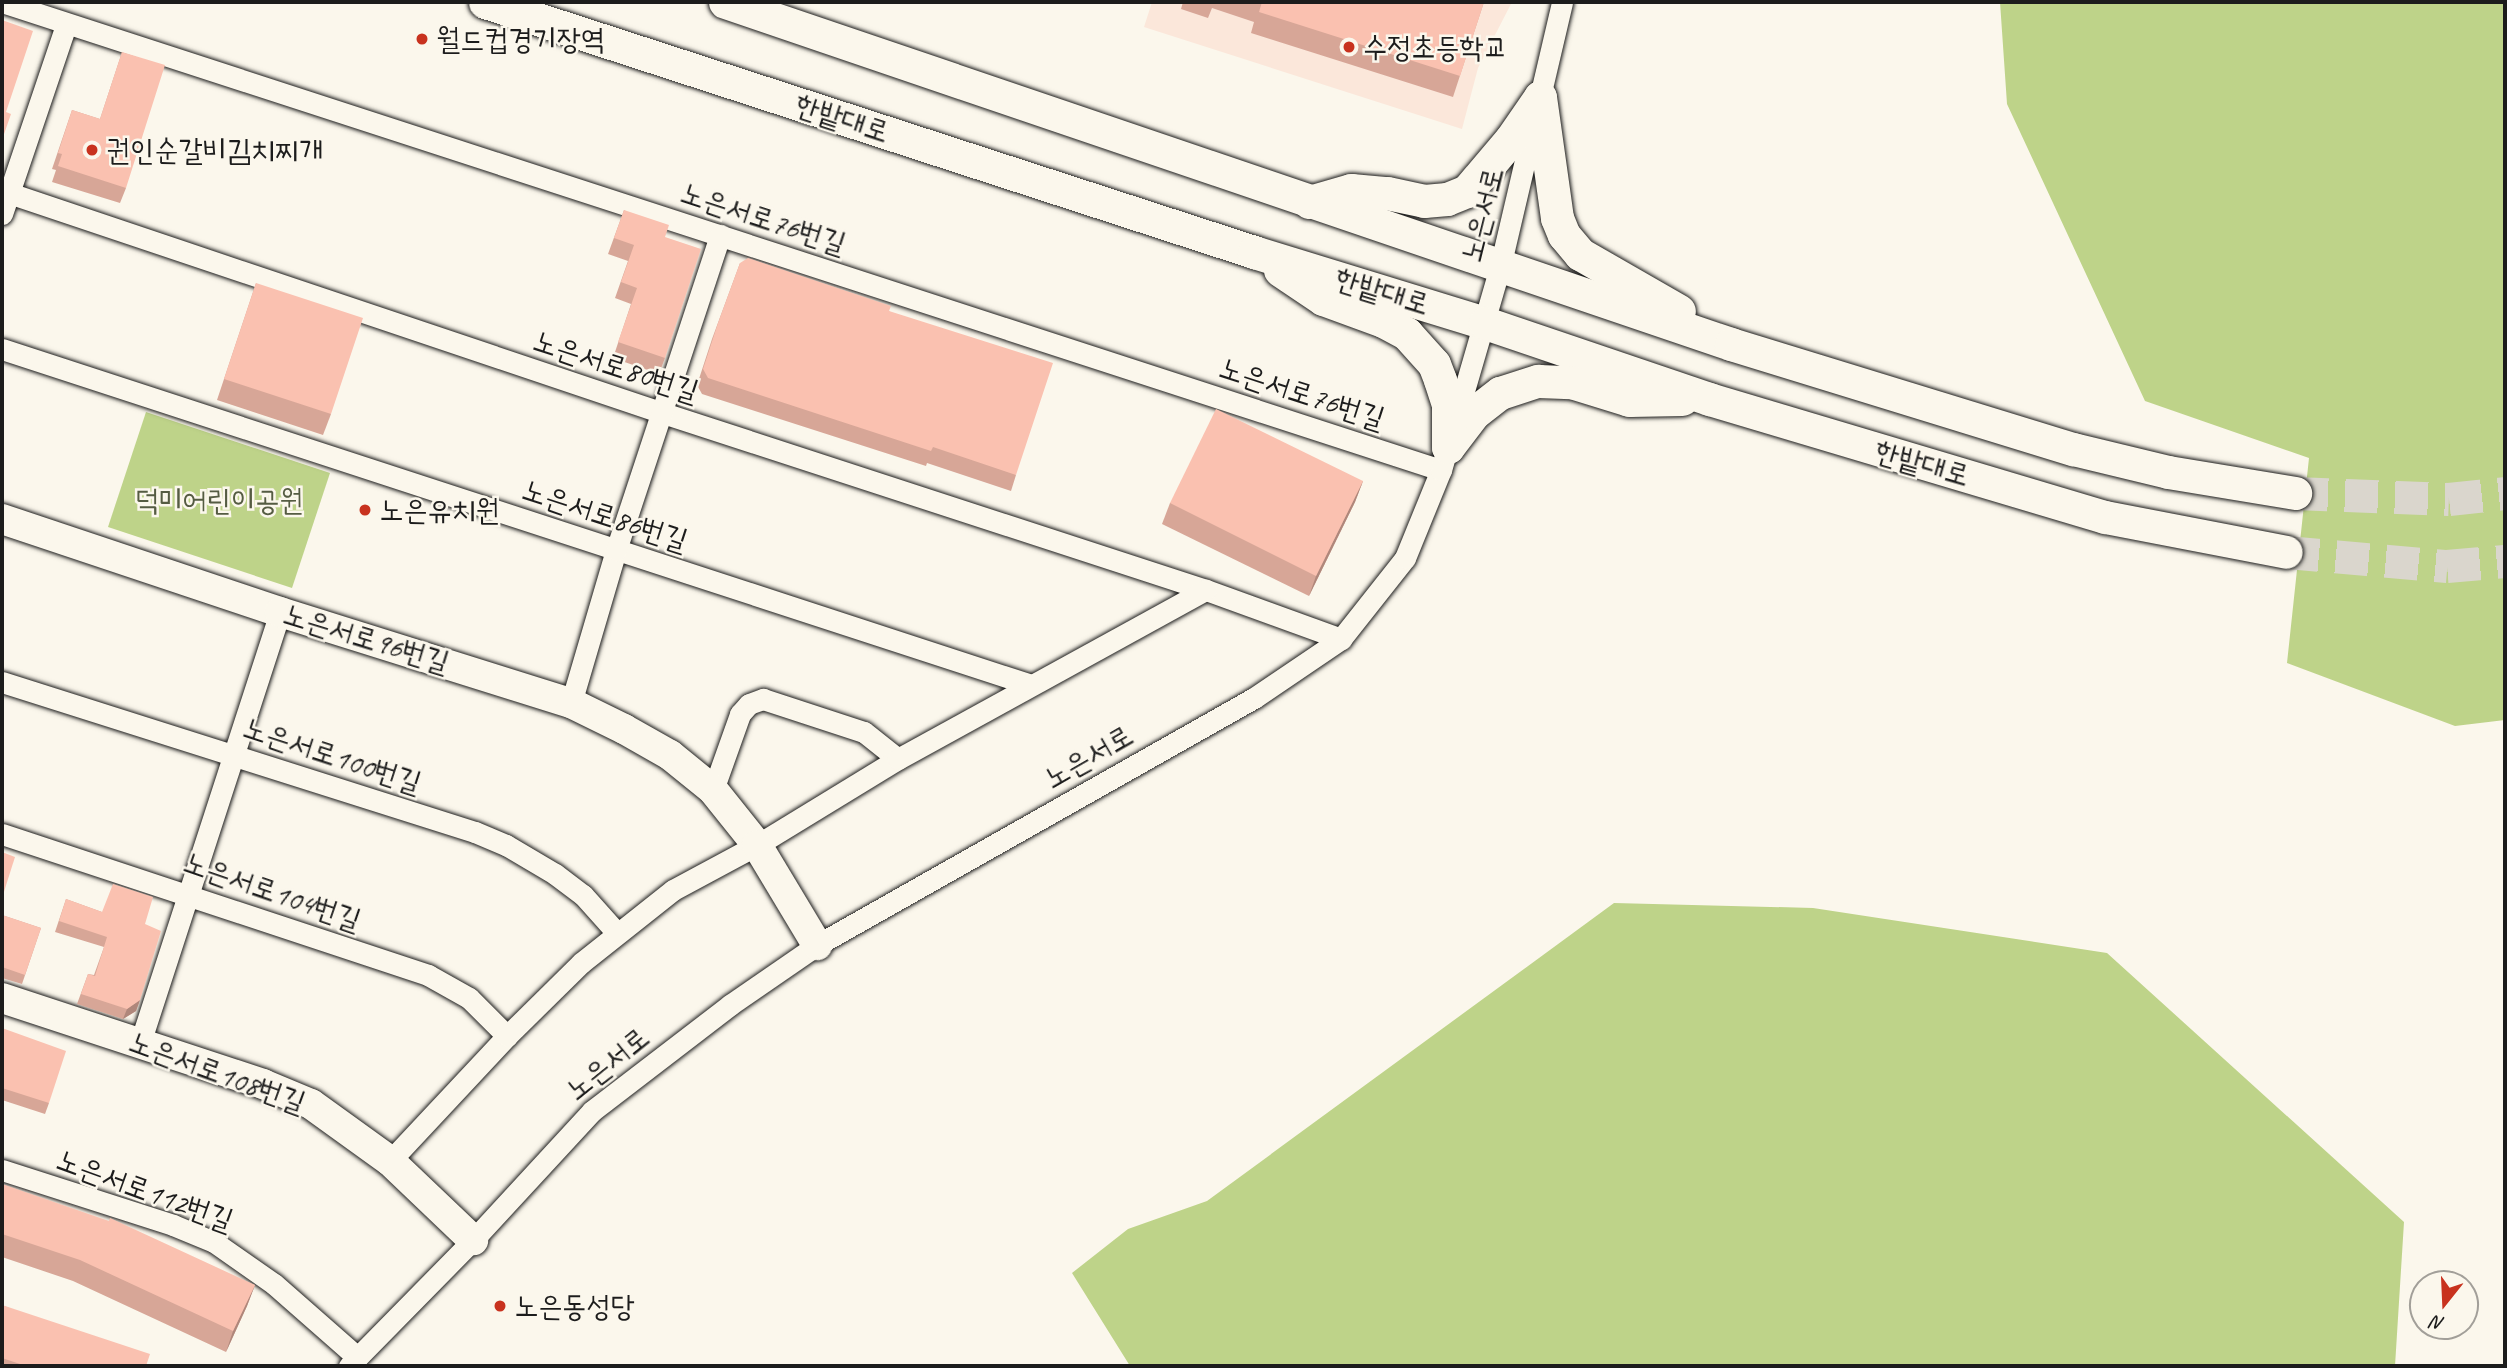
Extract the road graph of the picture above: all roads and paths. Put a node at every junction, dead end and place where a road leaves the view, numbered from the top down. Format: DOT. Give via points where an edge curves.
graph roads {
  1 [pos="2,2"];
  2 [pos="485,2"];
  3 [pos="725,2"];
  4 [pos="1562,2"];
  5 [pos="66,24"];
  6 [pos="1540,97"];
  7 [pos="9,193"];
  8 [pos="1309,202"];
  9 [pos="2,214"];
  10 [pos="720,235"];
  11 [pos="1254,252"];
  12 [pos="1500,267"];
  13 [pos="1485,323"];
  14 [pos="1731,344"];
  15 [pos="2,349"];
  16 [pos="1709,399"];
  17 [pos="663,414"];
  18 [pos="1445,459"];
  19 [pos="2295,493"];
  20 [pos="2,519"];
  21 [pos="617,551"];
  22 [pos="2286,552"];
  23 [pos="1206,590"];
  24 [pos="280,612"];
  25 [pos="1341,639"];
  26 [pos="2,682"];
  27 [pos="1031,685"];
  28 [pos="571,703"];
  29 [pos="233,755"];
  30 [pos="898,759"];
  31 [pos="713,790"];
  32 [pos="2,834"];
  33 [pos="757,845"];
  34 [pos="188,894"];
  35 [pos="617,933"];
  36 [pos="817,945"];
  37 [pos="2,998"];
  38 [pos="507,1035"];
  39 [pos="140,1042"];
  40 [pos="390,1161"];
  41 [pos="2,1170"];
  42 [pos="474,1240"];
  43 [pos="353,1362"];
  1 -- 5 [label="street, 노은서로76번길"];
  2 -- 11 [label="main road, 한밭대로"];
  3 -- 8 [label="main road, 한밭대로"];
  4 -- 6 [label="street, 노은서로"];
  5 -- 7 [label="street"];
  5 -- 10 [label="street, 노은서로76번길"];
  6 -- 8 [label="main road" via="1467,191 1447,200 1424,201 1351,190"];
  6 -- 12 [label="street, 노은서로"];
  6 -- 14 [label="main road" via="1557,218 1564,234 1580,254"];
  7 -- 9 [label="street"];
  7 -- 17 [label="street, 노은서로80번길"];
  8 -- 12 [label="main road, 한밭대로"];
  10 -- 17 [label="street"];
  10 -- 18 [label="street, 노은서로76번길"];
  11 -- 13 [label="main road, 한밭대로"];
  11 -- 18 [label="main road" via="1323,299 1407,334 1434,364 1448,405"];
  12 -- 13 [label="street, 노은서로"];
  12 -- 14 [label="main road, 한밭대로"];
  13 -- 16 [label="main road, 한밭대로"];
  13 -- 18 [label="street, 노은서로"];
  14 -- 19 [label="main road, 한밭대로" via="2073,449 2168,472"];
  15 -- 21 [label="street, 노은서로86번길"];
  16 -- 18 [label="main road" via="1629,400 1571,382 1538,381 1500,393 1474,413"];
  16 -- 22 [label="main road, 한밭대로" via="2105,517"];
  17 -- 21 [label="street"];
  17 -- 23 [label="street, 노은서로80번길"];
  18 -- 25 [label="street, 노은서로" via="1405,558"];
  20 -- 24 [label="street, 노은서로96번길"];
  21 -- 27 [label="street, 노은서로86번길"];
  21 -- 28 [label="street"];
  23 -- 25 [label="street, 노은서로80번길"];
  23 -- 27 [label="street"];
  24 -- 28 [label="street, 노은서로96번길"];
  24 -- 29 [label="street"];
  25 -- 36 [label="street, 노은서로" via="1254,698"];
  26 -- 29 [label="street, 노은서로100번길"];
  27 -- 30 [label="street"];
  28 -- 31 [label="street, 노은서로96번길" via="670,755"];
  29 -- 34 [label="street"];
  29 -- 35 [label="street, 노은서로100번길" via="506,845 583,895"];
  30 -- 31 [label="street" via="864,732 763,699 740,714"];
  30 -- 33 [label="street"];
  31 -- 33 [label="street, 노은서로96번길"];
  32 -- 34 [label="street, 노은서로104번길"];
  33 -- 35 [label="street" via="673,890"];
  33 -- 36 [label="street, 노은서로96번길"];
  34 -- 38 [label="street, 노은서로104번길" via="428,975 469,998"];
  34 -- 39 [label="street"];
  35 -- 38 [label="street"];
  36 -- 42 [label="street, 노은서로" via="730,1004 592,1111"];
  37 -- 39 [label="street, 노은서로108번길"];
  38 -- 40 [label="street"];
  39 -- 40 [label="street, 노은서로108번길" via="311,1104"];
  40 -- 42 [label="street, 노은서로108번길"];
  41 -- 43 [label="street, 노은서로112번길" via="214,1242 274,1284"];
  42 -- 43 [label="street, 노은서로"];
}
